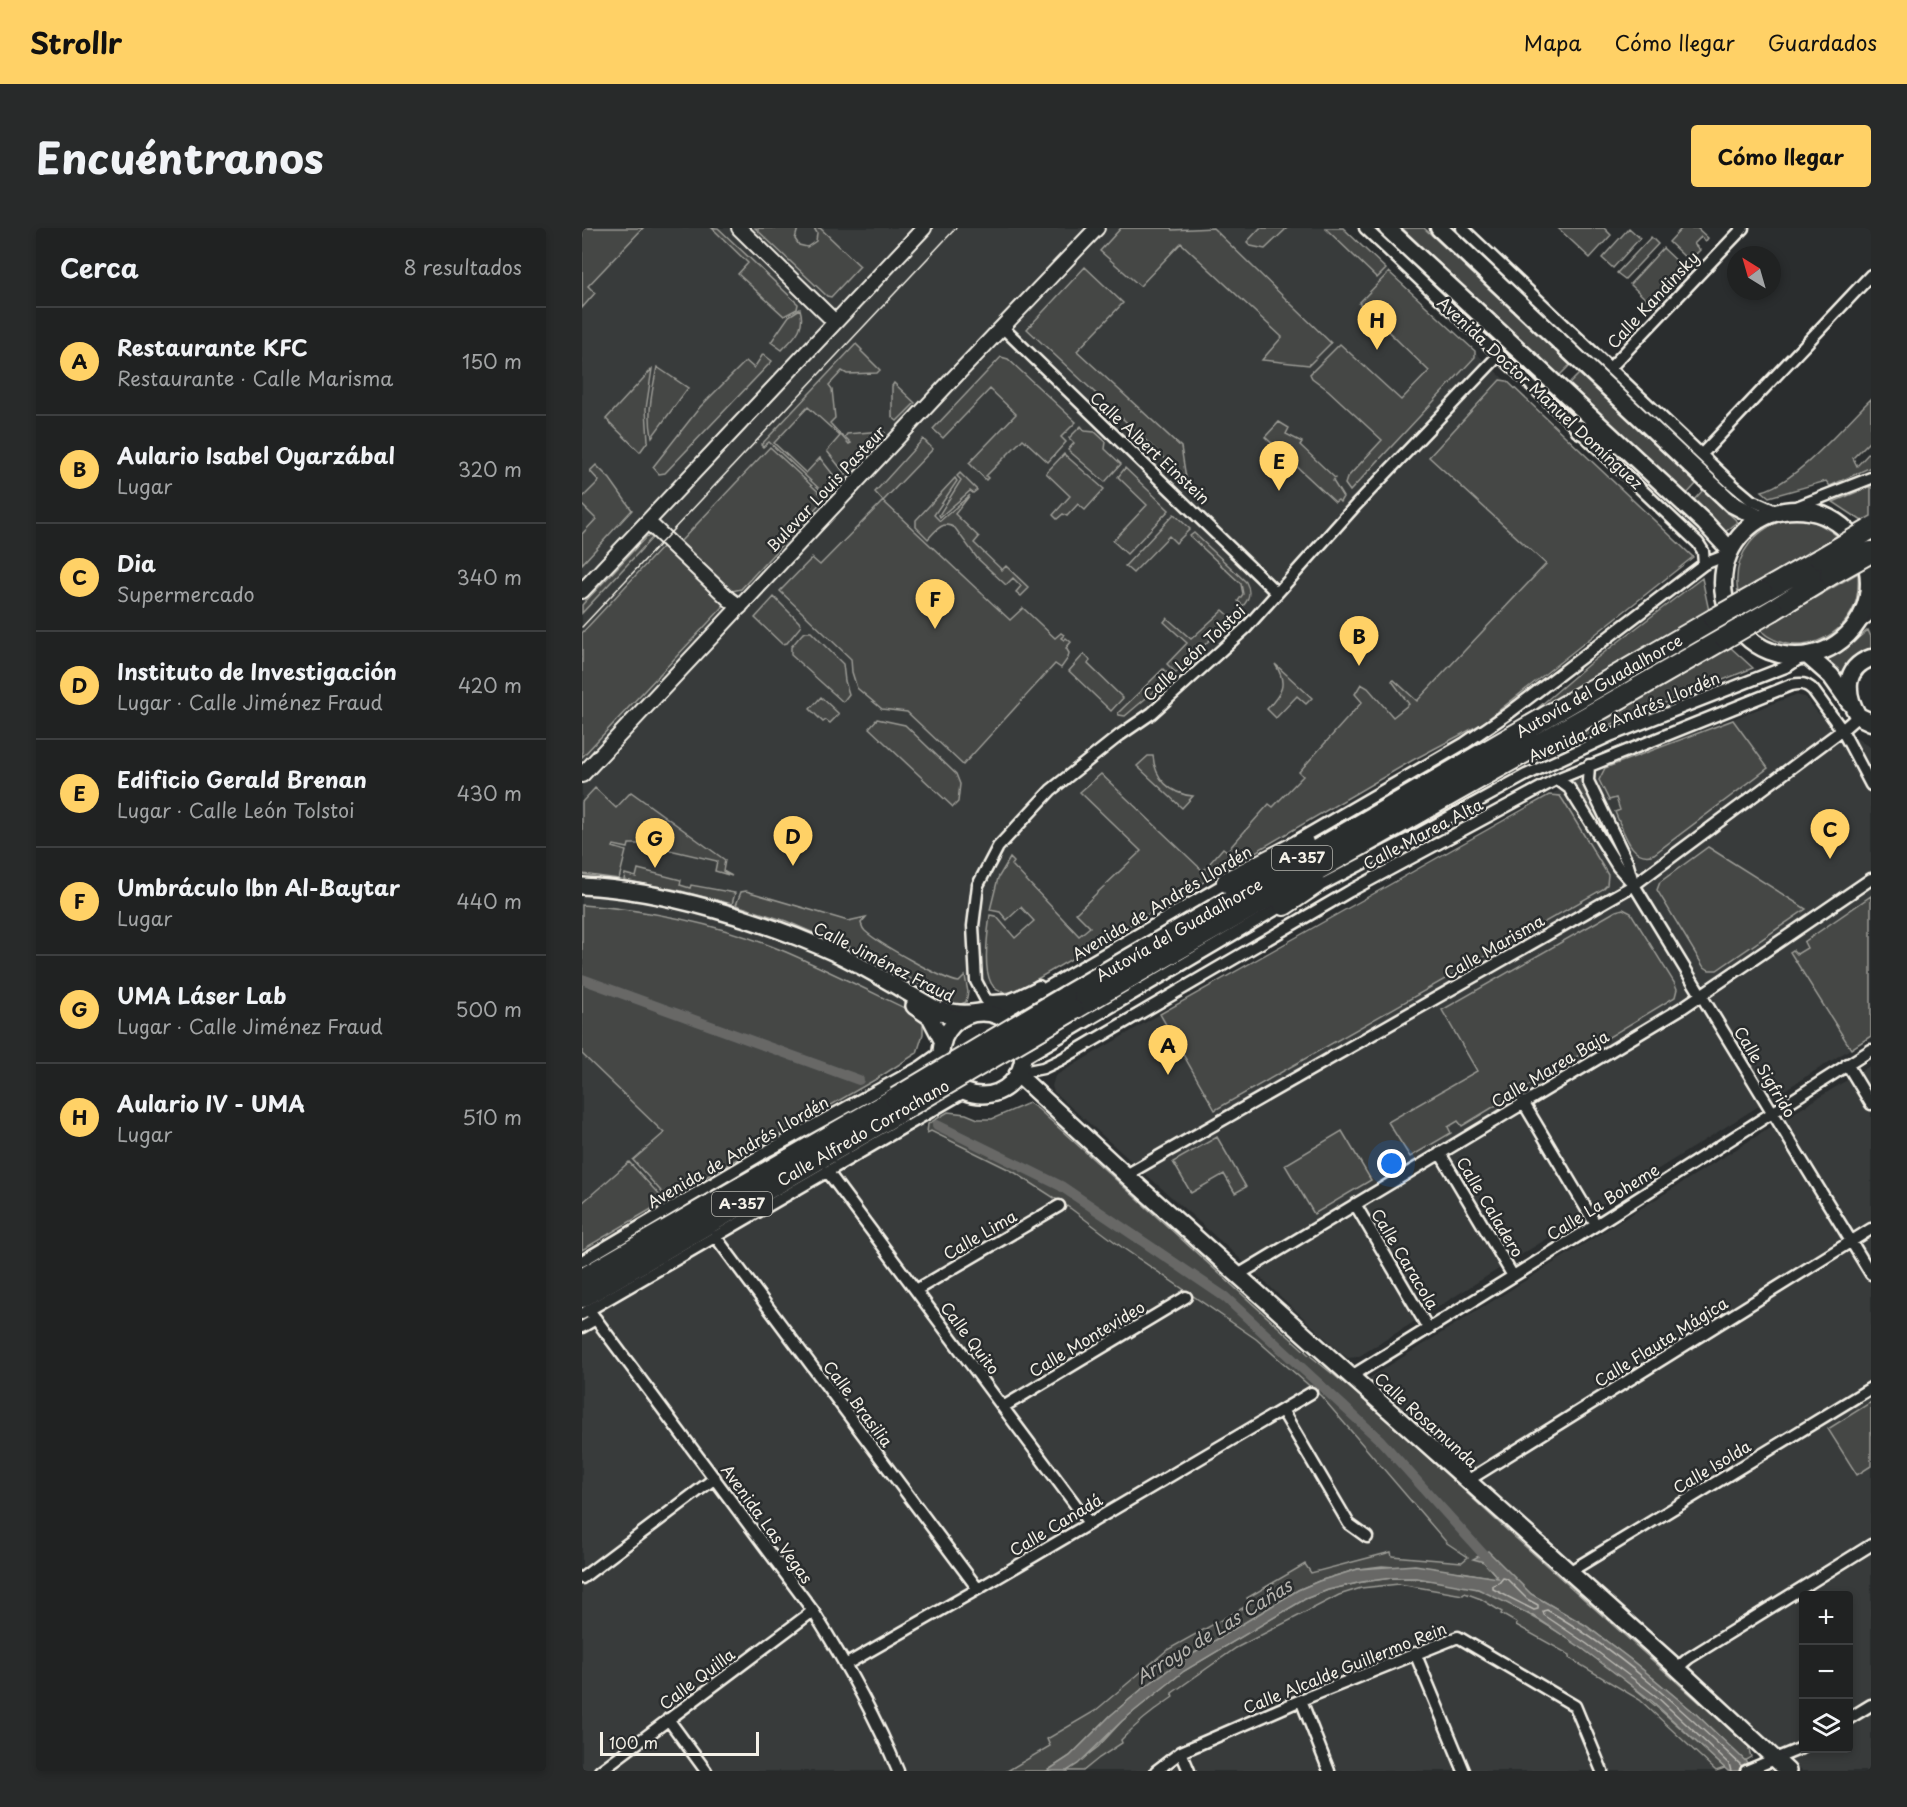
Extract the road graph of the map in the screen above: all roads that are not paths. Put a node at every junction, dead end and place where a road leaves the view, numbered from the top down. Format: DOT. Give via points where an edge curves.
graph roads {
  1 [pos="739,228"];
  2 [pos="924,228"];
  3 [pos="1096,228"];
  4 [pos="1365,228"];
  5 [pos="1387,228"];
  6 [pos="1439,228"];
  7 [pos="1462,228"];
  8 [pos="1743,228"];
  9 [pos="1871,275"];
  10 [pos="835,322"];
  11 [pos="1002,327"];
  12 [pos="1499,355"];
  13 [pos="1611,368"];
  14 [pos="1579,429"];
  15 [pos="1702,454"];
  16 [pos="1631,455"];
  17 [pos="1871,478"];
  18 [pos="1783,511"];
  19 [pos="1760,518"];
  20 [pos="648,522"];
  21 [pos="1870,530"];
  22 [pos="1728,552"];
  23 [pos="1871,552"];
  24 [pos="1704,564"];
  25 [pos="1825,567"];
  26 [pos="582,591"];
  27 [pos="1276,592"];
  28 [pos="740,607"];
  29 [pos="1870,609"];
  30 [pos="1805,655"];
  31 [pos="1871,658"];
  32 [pos="1860,714"];
  33 [pos="1540,721"];
  34 [pos="1842,730"];
  35 [pos="1871,731"];
  36 [pos="1589,765"];
  37 [pos="1500,768"];
  38 [pos="582,775"];
  39 [pos="1557,779"];
  40 [pos="1871,785"];
  41 [pos="1871,879"];
  42 [pos="1227,882"];
  43 [pos="1634,885"];
  44 [pos="582,886"];
  45 [pos="582,894"];
  46 [pos="1284,904"];
  47 [pos="1096,959"];
  48 [pos="1701,996"];
  49 [pos="916,998"];
  50 [pos="1009,1000"];
  51 [pos="1069,1003"];
  52 [pos="998,1016"];
  53 [pos="961,1019"];
  54 [pos="942,1047"];
  55 [pos="1871,1050"];
  56 [pos="1847,1064"];
  57 [pos="1019,1069"];
  58 [pos="1002,1090"];
  59 [pos="966,1091"];
  60 [pos="1041,1096"];
  61 [pos="1523,1102"];
  62 [pos="899,1104"];
  63 [pos="1871,1104"];
  64 [pos="1771,1113"];
  65 [pos="1440,1153"];
  66 [pos="827,1171"];
  67 [pos="1126,1175"];
  68 [pos="1355,1204"];
  69 [pos="1059,1206"];
  70 [pos="1596,1225"];
  71 [pos="1871,1229"];
  72 [pos="715,1236"];
  73 [pos="1850,1241"];
  74 [pos="582,1261"];
  75 [pos="1871,1274"];
  76 [pos="1238,1275"];
  77 [pos="1513,1276"];
  78 [pos="582,1279"];
  79 [pos="916,1290"];
  80 [pos="1186,1297"];
  81 [pos="584,1307"];
  82 [pos="596,1319"];
  83 [pos="582,1328"];
  84 [pos="1428,1328"];
  85 [pos="1350,1377"];
  86 [pos="1871,1388"];
  87 [pos="1311,1393"];
  88 [pos="1003,1407"];
  89 [pos="1282,1410"];
  90 [pos="715,1478"];
  91 [pos="1467,1481"];
  92 [pos="1089,1523"];
  93 [pos="1367,1537"];
  94 [pos="1871,1545"];
  95 [pos="1569,1572"];
  96 [pos="582,1578"];
  97 [pos="978,1589"];
  98 [pos="813,1611"];
  99 [pos="1415,1653"];
  100 [pos="845,1665"];
  101 [pos="1677,1668"];
  102 [pos="1300,1700"];
  103 [pos="1871,1705"];
  104 [pos="1853,1716"];
  105 [pos="668,1719"];
  106 [pos="1799,1749"];
  107 [pos="1181,1752"];
  108 [pos="1770,1761"];
  109 [pos="600,1771"];
  110 [pos="706,1771"];
  111 [pos="898,1771"];
  112 [pos="1156,1771"];
  113 [pos="1189,1771"];
  114 [pos="1329,1771"];
  115 [pos="1464,1771"];
  116 [pos="1602,1771"];
  117 [pos="1746,1771"];
  118 [pos="1788,1771"];
  1 -- 10 [label="street"];
  2 -- 10 [label="street"];
  3 -- 11 [label="street, Bulevar Louis Pasteur"];
  4 -- 12 [label="street, Avenida Doctor Manuel Domínguez"];
  5 -- 16 [label="main road, Avenida Doctor Manuel Domínguez"];
  6 -- 19 [label="main road" via="1732,504"];
  7 -- 13 [label="street"];
  8 -- 13 [label="street, Calle Kandinsky"];
  9 -- 15 [label="street"];
  10 -- 20 [label="street"];
  11 -- 27 [label="street, Calle Albert Einstein"];
  11 -- 28 [label="street, Bulevar Louis Pasteur"];
  12 -- 14 [label="street, Avenida Doctor Manuel Domínguez"];
  12 -- 27 [label="street, Calle León Tolstoi"];
  13 -- 15 [label="street"];
  14 -- 16 [label="main road"];
  14 -- 24 [label="street, Avenida Doctor Manuel Domínguez" via="1698,543"];
  15 -- 18 [label="street" via="1751,500"];
  16 -- 22 [label="main road, Avenida Doctor Manuel Domínguez" via="1705,523"];
  17 -- 18 [label="street"];
  18 -- 19 [label="main road"];
  18 -- 29 [label="main road" via="1818,514 1850,537 1865,561"];
  19 -- 22 [label="main road" via="1740,533"];
  20 -- 26 [label="street"];
  20 -- 28 [label="street"];
  21 -- 25 [label="highway, Autovía del Guadalhorce / A-357, bridge"];
  22 -- 24 [label="street, Avenida de Andrés Llordén"];
  22 -- 30 [label="main road" via="1723,592 1738,625 1772,650"];
  23 -- 25 [label="highway, Autovía del Guadalhorce / A-357, bridge"];
  24 -- 42 [label="street, Avenida de Andrés Llordén" via="1465,743"];
  25 -- 33 [label="highway, Autovía del Guadalhorce / A-357, bridge" via="1762,592"];
  25 -- 37 [label="highway, Autovía del Guadalhorce / A-357, bridge" via="1773,610"];
  27 -- 50 [label="street, Calle León Tolstoi" via="1246,628 1188,682 1051,790 998,847 978,885 974,964 976,981 988,1001"];
  28 -- 38 [label="street, Bulevar Louis Pasteur"];
  29 -- 30 [label="main road" via="1834,645"];
  30 -- 32 [label="main road" via="1831,676"];
  30 -- 46 [label="street, Avenida de Andrés Llordén" via="1788,666 1612,735 1526,775"];
  31 -- 32 [label="main road" via="1854,670 1849,682 1848,696"];
  32 -- 34 [label="street, Calle Marisma"];
  32 -- 35 [label="main road"];
  33 -- 42 [label="highway"];
  33 -- 51 [label="highway, Autovía del Guadalhorce / A-357"];
  34 -- 36 [label="street, Calle Marea Alta" via="1813,690 1801,683"];
  34 -- 40 [label="street"];
  34 -- 43 [label="street, Calle Marisma"];
  36 -- 39 [label="street, Calle Marea Alta"];
  36 -- 43 [label="street, Calle Sigfrido" via="1588,782 1628,862"];
  37 -- 46 [label="highway"];
  37 -- 51 [label="highway, Autovía del Guadalhorce / A-357"];
  39 -- 43 [label="street, Calle Sigfrido" via="1569,788 1618,867"];
  39 -- 57 [label="street, Calle Marea Alta" via="1350,891 1054,1063"];
  41 -- 48 [label="street, Calle Marea Baja"];
  42 -- 47 [label="street, Avenida de Andrés Llordén"];
  43 -- 48 [label="street, Calle Sigfrido"];
  43 -- 67 [label="street, Calle Marisma"];
  44 -- 49 [label="main road, Calle Jiménez Fraud" via="607,887 696,905 776,929 838,954"];
  45 -- 54 [label="main road, Calle Jiménez Fraud" via="675,908 747,927 833,961 926,1012"];
  46 -- 57 [label="street, Avenida de Andrés Llordén"];
  47 -- 50 [label="street"];
  47 -- 52 [label="street, Avenida de Andrés Llordén"];
  48 -- 61 [label="street, Calle Marea Baja"];
  48 -- 64 [label="street, Calle Sigfrido"];
  49 -- 50 [label="street" via="956,1010"];
  49 -- 53 [label="main road, Calle Jiménez Fraud"];
  51 -- 62 [label="highway, Autovía del Guadalhorce / A-357, bridge"];
  52 -- 53 [label="main road" via="982,1013"];
  52 -- 57 [label="main road" via="1019,1037"];
  53 -- 54 [label="main road" via="949,1030"];
  54 -- 59 [label="main road" via="944,1069 954,1084"];
  54 -- 74 [label="street, Avenida de Andrés Llordén" via="920,1066"];
  55 -- 56 [label="street, Calle La Boheme"];
  56 -- 63 [label="street"];
  56 -- 64 [label="street, Calle La Boheme"];
  57 -- 58 [label="main road"];
  57 -- 60 [label="main road, Calle Rosamunda"];
  58 -- 59 [label="main road" via="985,1095"];
  58 -- 60 [label="main road" via="1021,1089"];
  59 -- 66 [label="street, Calle Alfredo Corrochano"];
  60 -- 67 [label="main road, Calle Rosamunda"];
  61 -- 65 [label="street, Calle Marea Baja"];
  61 -- 70 [label="street"];
  62 -- 78 [label="highway, Autovía del Guadalhorce / A-357"];
  62 -- 81 [label="highway, Autovía del Guadalhorce / A-357"];
  64 -- 70 [label="street, Calle La Boheme"];
  64 -- 73 [label="street, Calle Sigfrido"];
  65 -- 68 [label="street, Calle Marea Baja"];
  65 -- 77 [label="street, Calle Caladero"];
  66 -- 72 [label="street, Calle Alfredo Corrochano"];
  66 -- 79 [label="street, Calle Quito"];
  67 -- 76 [label="main road, Calle Rosamunda"];
  68 -- 76 [label="street, Calle Marea Baja"];
  68 -- 84 [label="street, Calle Caracola"];
  69 -- 79 [label="street, Calle Lima"];
  70 -- 77 [label="street, Calle La Boheme"];
  71 -- 73 [label="street, Calle Flauta Mágica"];
  72 -- 81 [label="street, Calle Alfredo Corrochano"];
  72 -- 97 [label="street, Calle Brasilia"];
  73 -- 75 [label="street, Calle Sigfrido"];
  73 -- 91 [label="street, Calle Flauta Mágica"];
  76 -- 85 [label="main road, Calle Rosamunda"];
  77 -- 84 [label="street, Calle La Boheme"];
  79 -- 88 [label="street, Calle Quito"];
  80 -- 88 [label="street, Calle Montevideo"];
  81 -- 82 [label="street, Avenida Las Vegas"];
  82 -- 83 [label="street"];
  82 -- 90 [label="street, Avenida Las Vegas"];
  84 -- 85 [label="street, Calle La Boheme"];
  85 -- 91 [label="main road, Calle Rosamunda"];
  86 -- 95 [label="street, Calle Isolda"];
  87 -- 89 [label="street, Calle Canadá"];
  88 -- 92 [label="street, Calle Quito"];
  89 -- 92 [label="street, Calle Canadá"];
  89 -- 93 [label="street" via="1349,1524"];
  90 -- 96 [label="street"];
  90 -- 98 [label="street, Avenida Las Vegas"];
  91 -- 95 [label="main road, Calle Rosamunda"];
  92 -- 97 [label="street, Calle Canadá"];
  94 -- 101 [label="street"];
  95 -- 101 [label="main road, Calle Rosamunda"];
  97 -- 100 [label="street, Calle Canadá"];
  98 -- 100 [label="street, Avenida Las Vegas"];
  98 -- 105 [label="street, Calle Quilla"];
  99 -- 102 [label="street, Calle Alcalde Guillermo Rein"];
  99 -- 115 [label="street"];
  99 -- 116 [label="street, Calle Alcalde Guillermo Rein" via="1458,1636 1575,1706"];
  100 -- 111 [label="street, Avenida Las Vegas"];
  101 -- 108 [label="main road, Calle Rosamunda"];
  102 -- 107 [label="street, Calle Alcalde Guillermo Rein"];
  102 -- 114 [label="street"];
  103 -- 104 [label="street"];
  105 -- 109 [label="street, Calle Quilla"];
  105 -- 110 [label="street"];
  106 -- 108 [label="street"];
  107 -- 112 [label="street, Calle Alcalde Guillermo Rein"];
  107 -- 113 [label="street"];
  108 -- 117 [label="street"];
  108 -- 118 [label="main road, Calle Rosamunda"];
}
